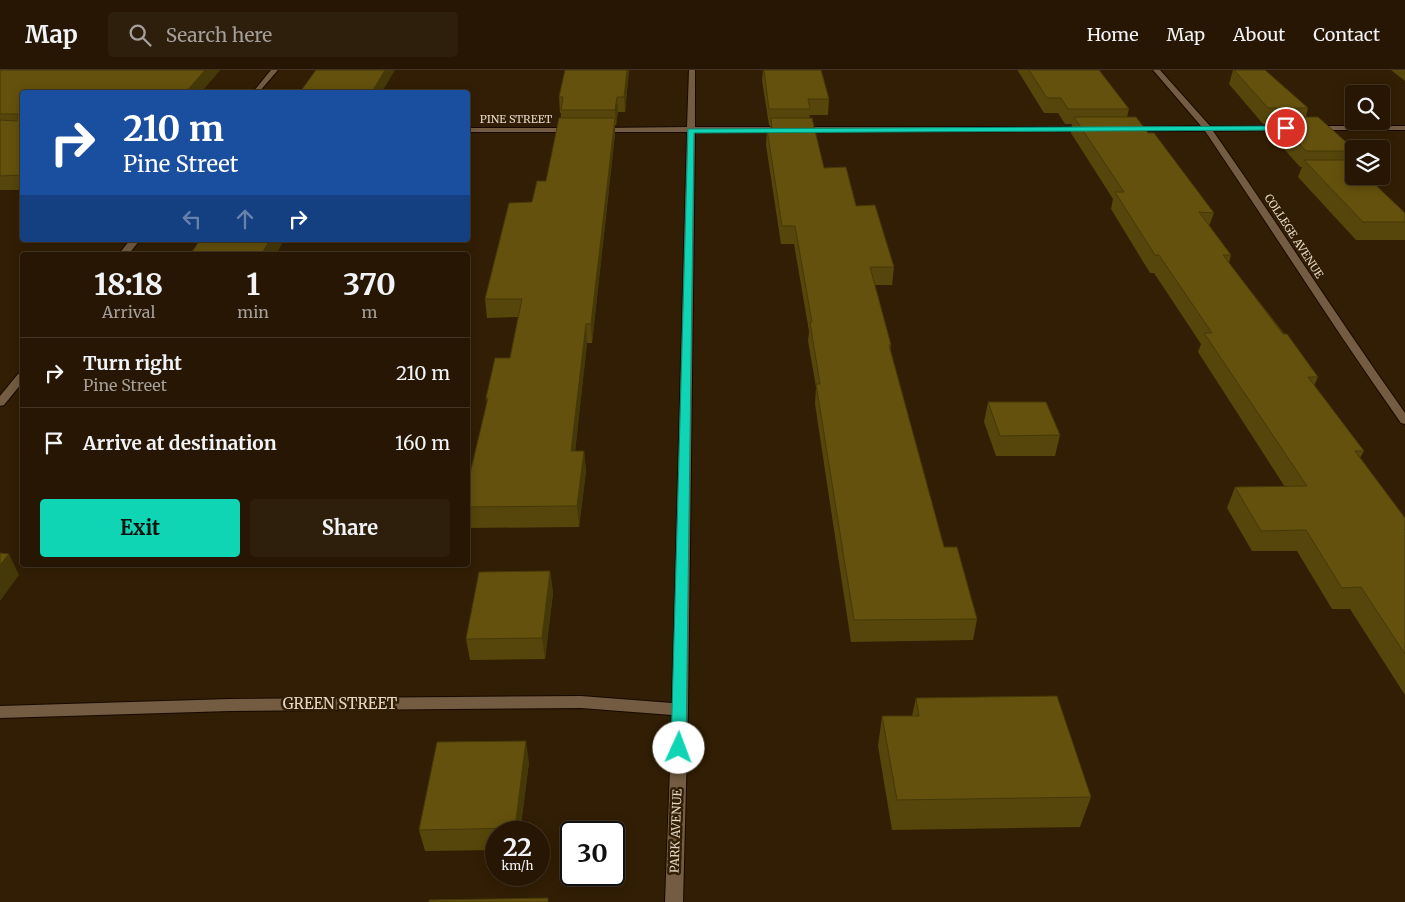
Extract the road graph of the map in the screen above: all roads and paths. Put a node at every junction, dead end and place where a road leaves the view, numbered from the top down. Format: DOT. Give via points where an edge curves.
graph roads {
  1 [pos="275,70"];
  2 [pos="692,70"];
  3 [pos="1156,70"];
  4 [pos="258,90"];
  5 [pos="1207,128"];
  6 [pos="1296,128"];
  7 [pos="1306,128"];
  8 [pos="1405,128"];
  9 [pos="1098,129"];
  10 [pos="1118,129"];
  11 [pos="470,130"];
  12 [pos="584,130"];
  13 [pos="594,130"];
  14 [pos="691,130"];
  15 [pos="133,242"];
  16 [pos="125,252"];
  17 [pos="20,378"];
  18 [pos="0,403"];
  19 [pos="1405,420"];
  20 [pos="680,710"];
  21 [pos="0,712"];
  22 [pos="674,902"];
  1 -- 4 [label="street"];
  2 -- 14 [label="street, PARK AVENUE"];
  3 -- 5 [label="street, COLLEGE AVENUE"];
  5 -- 6 [label="street"];
  5 -- 10 [label="street"];
  5 -- 19 [label="street, COLLEGE AVENUE"];
  7 -- 8 [label="street"];
  9 -- 14 [label="street"];
  11 -- 12 [label="street, PINE STREET"];
  13 -- 14 [label="street"];
  14 -- 20 [label="street, PARK AVENUE"];
  15 -- 16 [label="street"];
  17 -- 18 [label="street"];
  20 -- 21 [label="street, GREEN STREET" via="582,702 230,705"];
  20 -- 22 [label="street, PARK AVENUE"];
}
